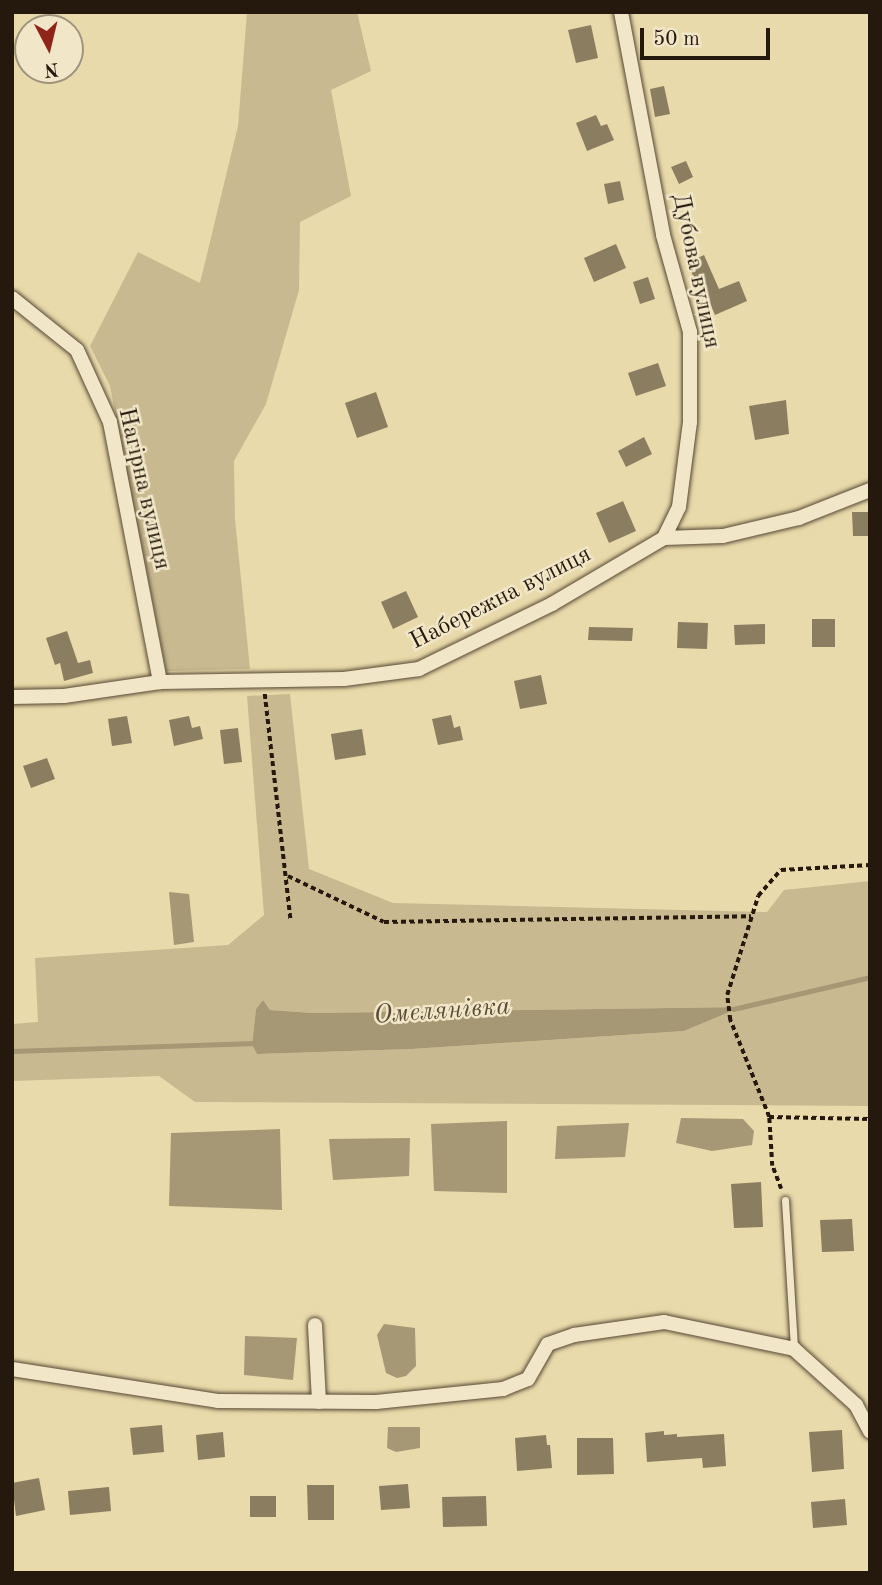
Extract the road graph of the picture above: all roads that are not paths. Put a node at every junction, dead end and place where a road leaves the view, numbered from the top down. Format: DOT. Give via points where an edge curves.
graph roads {
  1 [pos="621,12"];
  2 [pos="12,298"];
  3 [pos="870,490"];
  4 [pos="664,538"];
  5 [pos="160,682"];
  6 [pos="12,696"];
  7 [pos="785,1200"];
  8 [pos="315,1325"];
  9 [pos="794,1349"];
  10 [pos="12,1369"];
  11 [pos="319,1402"];
  12 [pos="870,1432"];
  1 -- 4 [label="street, Дубова вулиця" via="663,235 690,332 690,422 679,507"];
  2 -- 5 [label="street, Нагірна вулиця" via="77,351 110,422"];
  3 -- 4 [label="street, Набережна вулиця" via="799,518 723,536"];
  4 -- 5 [label="street, Набережна вулиця" via="552,604 419,669 344,678"];
  5 -- 6 [label="street, Набережна вулиця" via="64,696"];
  7 -- 9 [label="lane"];
  8 -- 11 [label="street"];
  9 -- 11 [label="street" via="664,1322 574,1335 548,1344 528,1379 503,1389 376,1402"];
  9 -- 12 [label="street" via="856,1405"];
  10 -- 11 [label="street" via="218,1401"];
}
